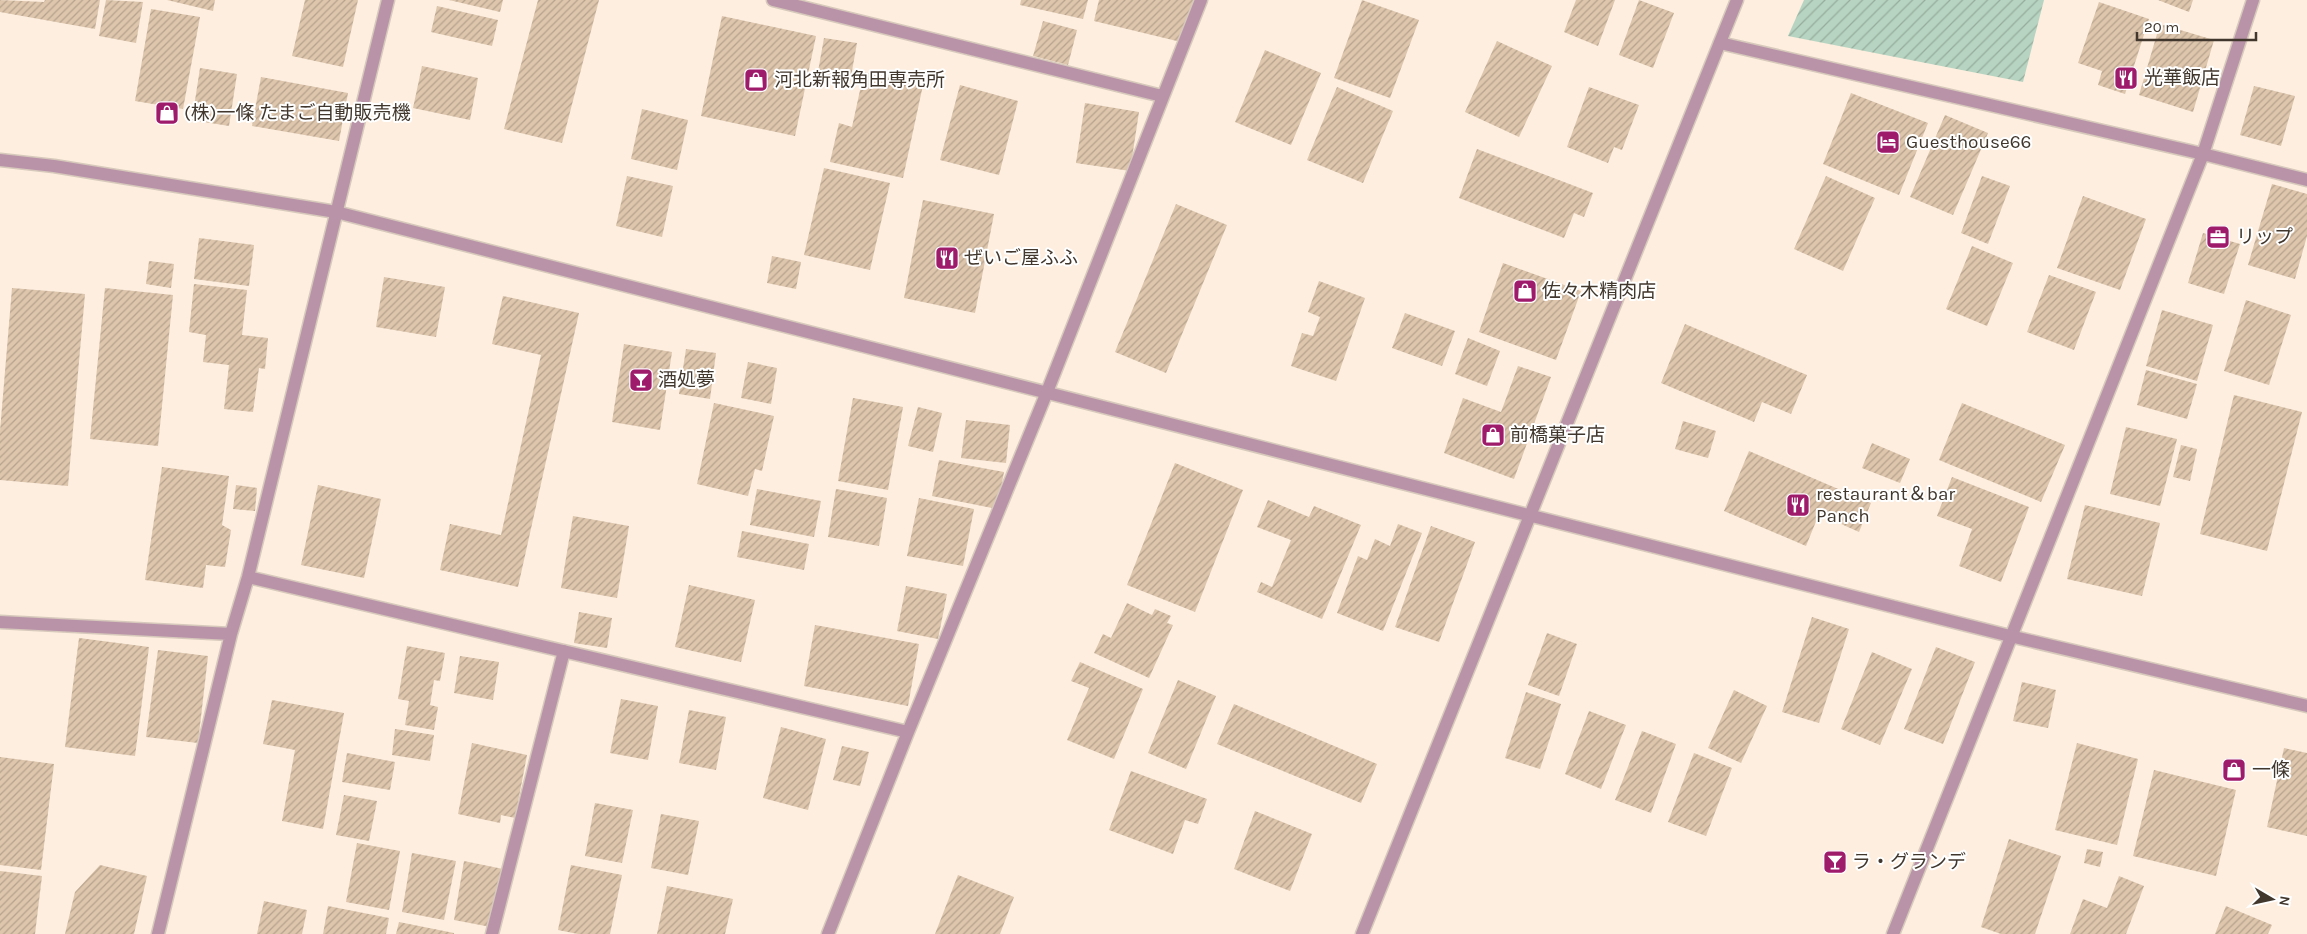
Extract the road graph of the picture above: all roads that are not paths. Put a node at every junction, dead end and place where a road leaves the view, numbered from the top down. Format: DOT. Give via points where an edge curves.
graph roads {
  1 [pos="388,0"];
  2 [pos="773,0"];
  3 [pos="1201,0"];
  4 [pos="1737,0"];
  5 [pos="2252,0"];
  6 [pos="1720,43"];
  7 [pos="1162,96"];
  8 [pos="2203,154"];
  9 [pos="0,160"];
  10 [pos="2307,180"];
  11 [pos="336,212"];
  12 [pos="1047,392"];
  13 [pos="1528,515"];
  14 [pos="248,577"];
  15 [pos="0,622"];
  16 [pos="232,634"];
  17 [pos="2010,636"];
  18 [pos="564,651"];
  19 [pos="2307,706"];
  20 [pos="908,732"];
  21 [pos="158,934"];
  22 [pos="492,934"];
  23 [pos="828,934"];
  24 [pos="1362,934"];
  25 [pos="1893,934"];
  1 -- 11 [label="street"];
  2 -- 7 [label="street"];
  3 -- 7 [label="street"];
  4 -- 6 [label="street"];
  5 -- 8 [label="street"];
  6 -- 8 [label="street"];
  6 -- 13 [label="street"];
  7 -- 12 [label="street"];
  8 -- 10 [label="street"];
  8 -- 17 [label="street"];
  9 -- 11 [label="street"];
  11 -- 12 [label="street"];
  11 -- 14 [label="street"];
  12 -- 13 [label="street"];
  12 -- 20 [label="street"];
  13 -- 17 [label="street"];
  13 -- 24 [label="street"];
  14 -- 16 [label="street"];
  14 -- 18 [label="street"];
  15 -- 16 [label="street"];
  16 -- 21 [label="street"];
  17 -- 19 [label="street"];
  17 -- 25 [label="street"];
  18 -- 20 [label="street"];
  18 -- 22 [label="street"];
  20 -- 23 [label="street"];
}
